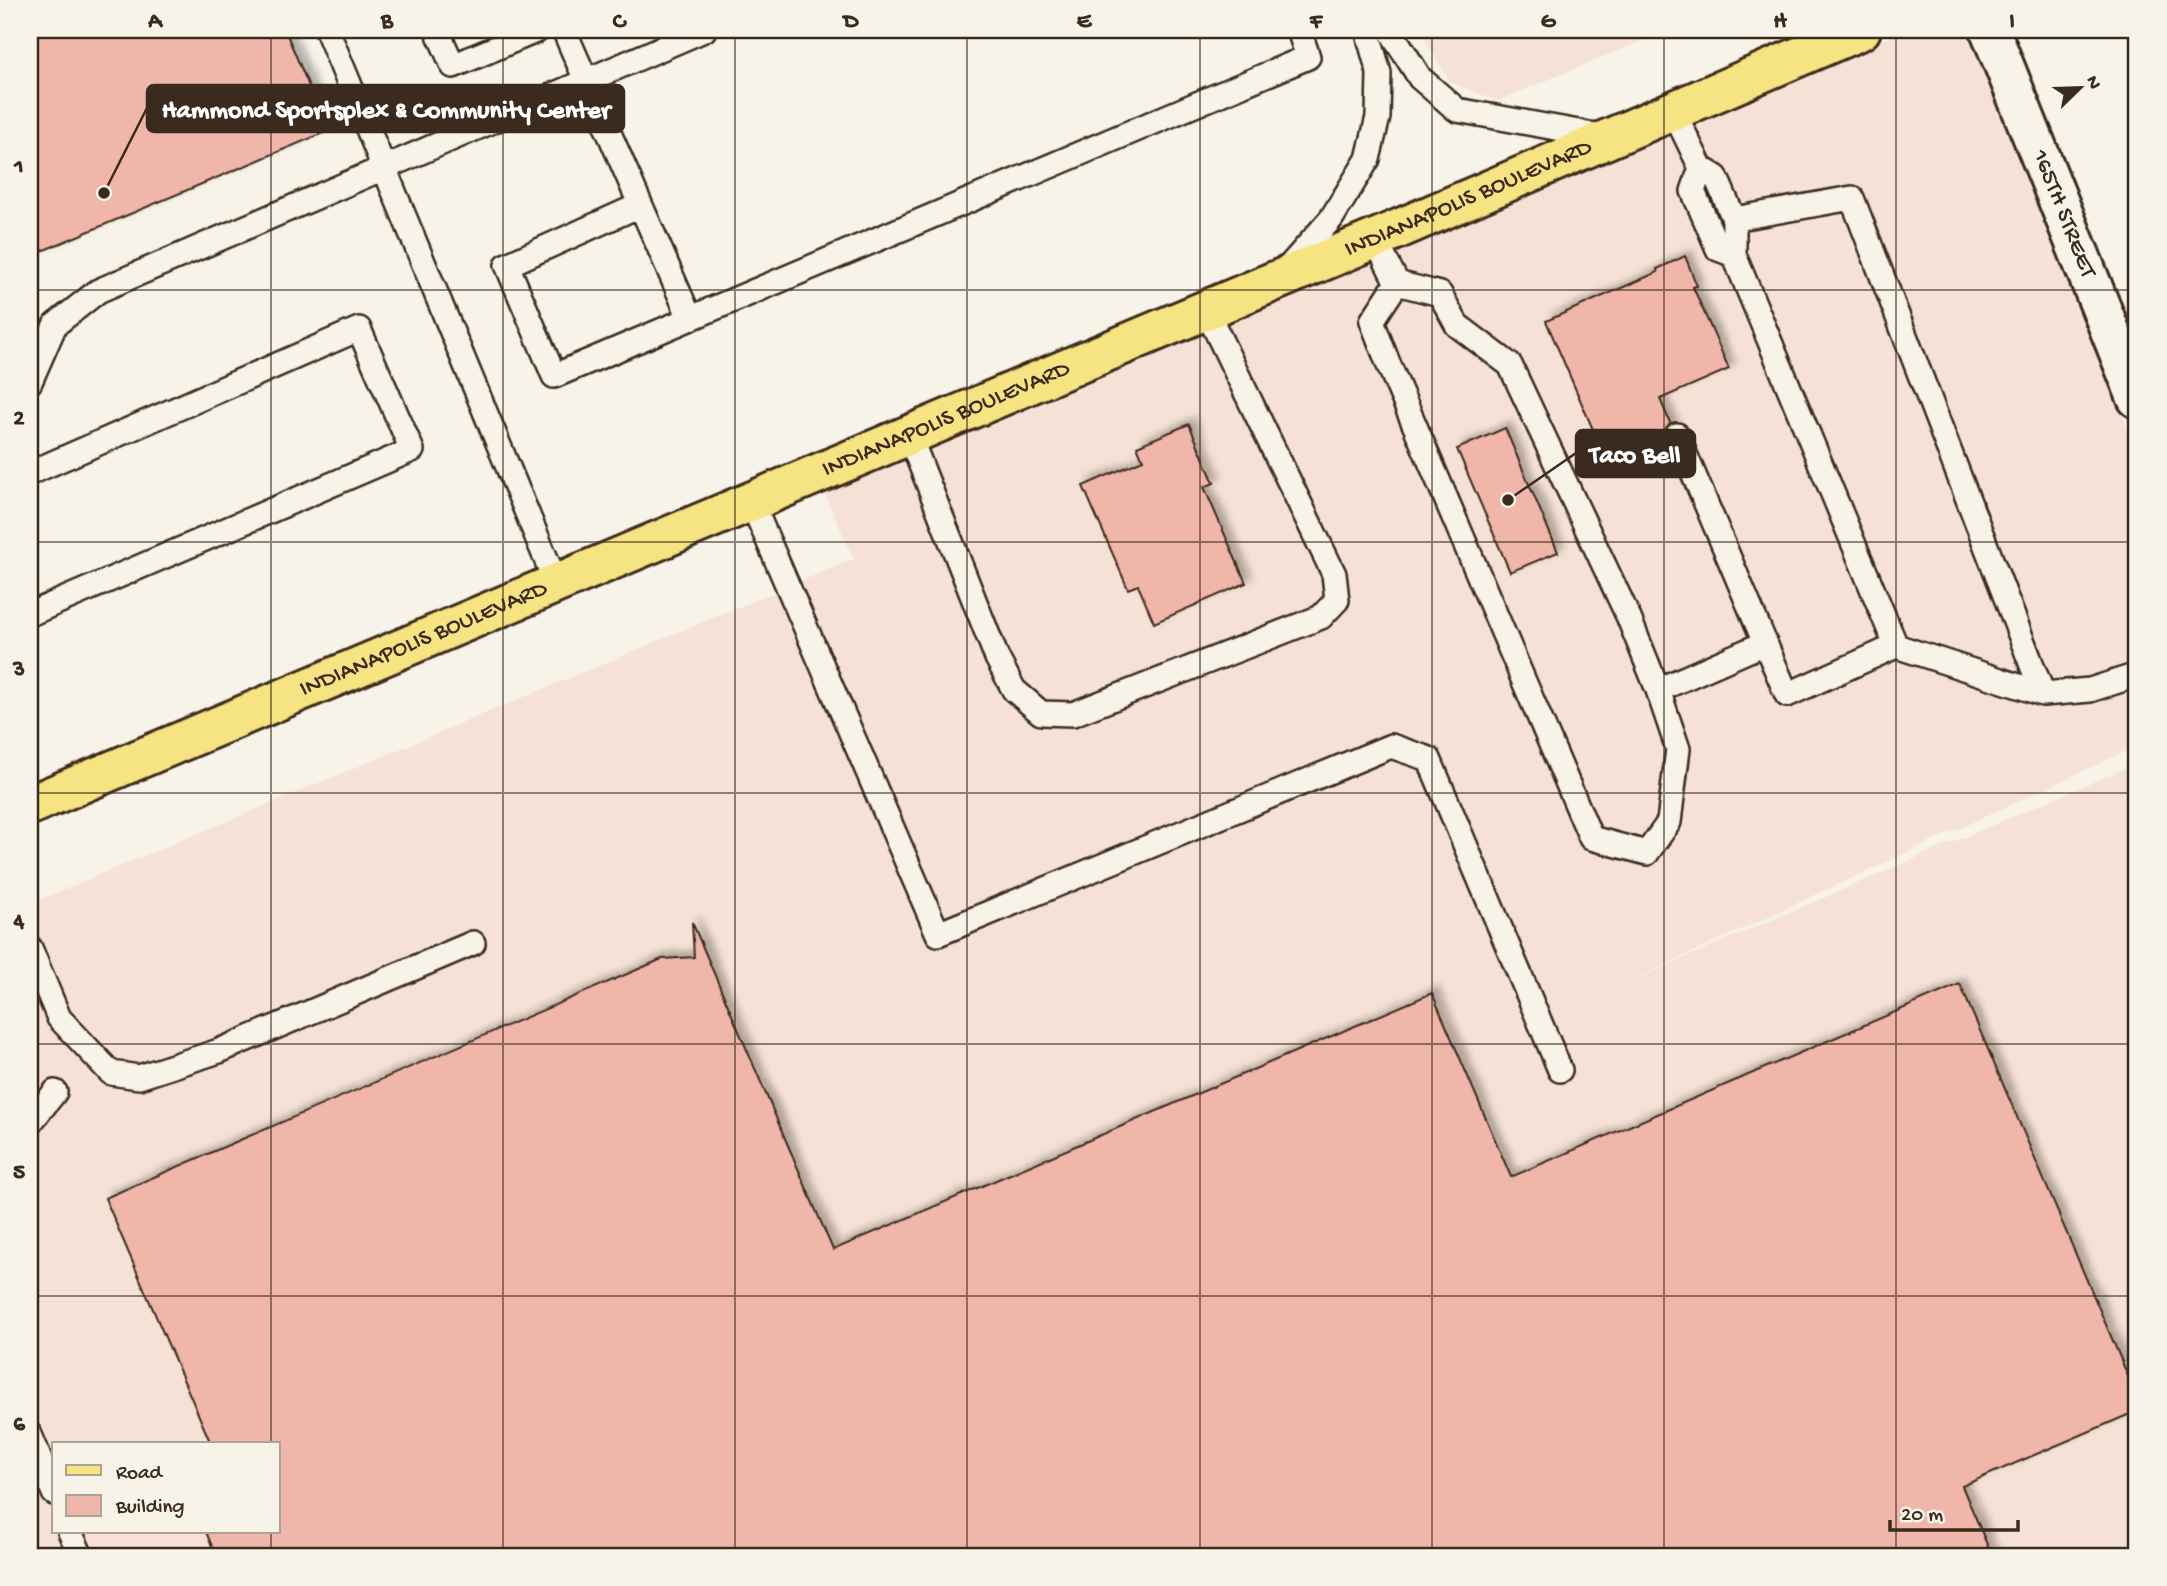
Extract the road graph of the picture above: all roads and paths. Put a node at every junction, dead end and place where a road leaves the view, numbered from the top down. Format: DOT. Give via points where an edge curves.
graph roads {
  1 [pos="327,30"];
  2 [pos="437,30"];
  3 [pos="538,30"];
  4 [pos="564,30"];
  5 [pos="704,30"];
  6 [pos="1299,30"];
  7 [pos="1367,30"];
  8 [pos="1390,30"];
  9 [pos="1861,30"];
  10 [pos="1990,30"];
  11 [pos="585,80"];
  12 [pos="1673,110"];
  13 [pos="1609,138"];
  14 [pos="383,167"];
  15 [pos="1701,168"];
  16 [pos="640,205"];
  17 [pos="1734,219"];
  18 [pos="1376,239"];
  19 [pos="1734,255"];
  20 [pos="1278,279"];
  21 [pos="1397,284"];
  22 [pos="1206,310"];
  23 [pos="690,318"];
  24 [pos="30,382"];
  25 [pos="2137,398"];
  26 [pos="909,435"];
  27 [pos="1676,435"];
  28 [pos="30,473"];
  29 [pos="751,502"];
  30 [pos="556,583"];
  31 [pos="30,614"];
  32 [pos="1765,643"];
  33 [pos="1896,646"];
  34 [pos="2137,675"];
  35 [pos="1658,690"];
  36 [pos="2043,694"];
  37 [pos="30,805"];
  38 [pos="473,943"];
  39 [pos="30,948"];
  40 [pos="1560,1070"];
  41 [pos="55,1092"];
  42 [pos="30,1123"];
  43 [pos="30,1435"];
  44 [pos="52,1488"];
  45 [pos="71,1534"];
  46 [pos="80,1556"];
  1 -- 14 [label="lane"];
  2 -- 3 [label="lane" via="453,66"];
  4 -- 11 [label="lane"];
  5 -- 11 [label="lane"];
  6 -- 23 [label="lane" via="1308,57"];
  7 -- 20 [label="lane" via="1379,73 1378,117 1368,159 1331,219"];
  8 -- 13 [label="lane" via="1420,78 1457,110"];
  9 -- 12 [label="main road, INDIANAPOLIS BOULEVARD"];
  10 -- 25 [label="main road, 165TH STREET"];
  11 -- 14 [label="lane"];
  11 -- 16 [label="lane"];
  12 -- 13 [label="main road, INDIANAPOLIS BOULEVARD"];
  12 -- 15 [label="lane"];
  13 -- 18 [label="main road, INDIANAPOLIS BOULEVARD"];
  14 -- 24 [label="lane" via="98,291 55,325"];
  14 -- 30 [label="lane"];
  15 -- 17 [label="lane" via="1716,177"];
  15 -- 19 [label="lane" via="1693,191 1718,249"];
  16 -- 23 [label="lane"];
  16 -- 23 [label="lane" via="507,265 554,376"];
  17 -- 19 [label="lane"];
  17 -- 36 [label="lane" via="1852,198"];
  18 -- 20 [label="main road, INDIANAPOLIS BOULEVARD"];
  18 -- 21 [label="lane"];
  19 -- 33 [label="lane"];
  20 -- 22 [label="main road, INDIANAPOLIS BOULEVARD"];
  21 -- 35 [label="lane" via="1440,294 1457,325 1510,365"];
  21 -- 35 [label="lane" via="1372,321 1591,838 1647,853 1669,822 1678,749"];
  22 -- 26 [label="main road, INDIANAPOLIS BOULEVARD"];
  22 -- 26 [label="lane" via="1334,575 1337,600 1321,617 1073,714 1041,713 1014,690 997,658"];
  26 -- 29 [label="main road, INDIANAPOLIS BOULEVARD"];
  27 -- 32 [label="lane"];
  28 -- 31 [label="lane" via="359,330 412,450"];
  29 -- 30 [label="main road, INDIANAPOLIS BOULEVARD"];
  29 -- 40 [label="lane" via="938,934 1391,746 1429,759"];
  30 -- 37 [label="main road, INDIANAPOLIS BOULEVARD"];
  32 -- 33 [label="lane" via="1787,695"];
  32 -- 35 [label="lane"];
  33 -- 36 [label="lane"];
  34 -- 36 [label="lane" via="2090,690"];
  38 -- 39 [label="lane" via="219,1051 139,1077 111,1073 59,1018"];
  41 -- 42 [label="lane"];
  43 -- 44 [label="lane"];
  45 -- 46 [label="lane"];
}
